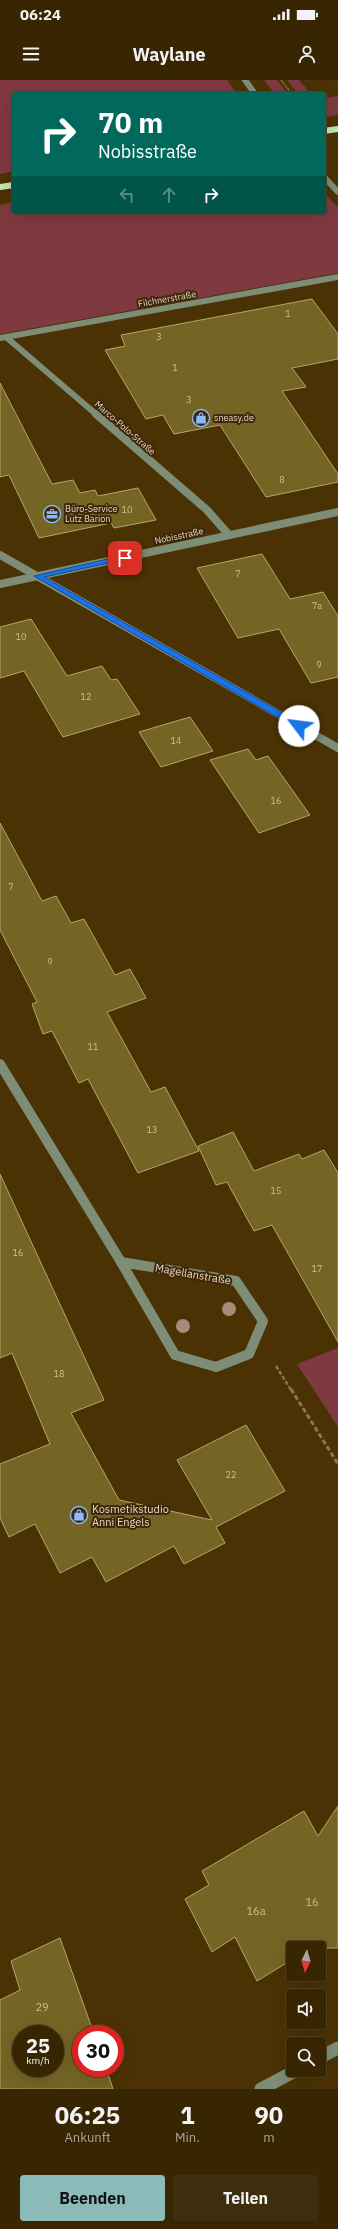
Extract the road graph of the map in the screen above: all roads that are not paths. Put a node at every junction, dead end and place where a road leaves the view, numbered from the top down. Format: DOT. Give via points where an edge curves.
graph roads {
  1 [pos="245,80"];
  2 [pos="254,92"];
  3 [pos="338,129"];
  4 [pos="326,131"];
  5 [pos="326,179"];
  6 [pos="12,185"];
  7 [pos="0,187"];
  8 [pos="338,192"];
  9 [pos="338,277"];
  10 [pos="3,337"];
  11 [pos="338,512"];
  12 [pos="229,535"];
  13 [pos="0,554"];
  14 [pos="37,576"];
  15 [pos="0,584"];
  16 [pos="338,748"];
  17 [pos="0,1064"];
  18 [pos="121,1262"];
  19 [pos="338,2048"];
  20 [pos="326,2054"];
  21 [pos="286,2076"];
  22 [pos="261,2089"];
  1 -- 2 [label="street"];
  3 -- 4 [label="main road"];
  5 -- 8 [label="street"];
  6 -- 7 [label="main road"];
  9 -- 10 [label="street, Filchnerstraße"];
  10 -- 12 [label="street, Marco-Polo-Straße" via="207,510"];
  11 -- 12 [label="street, Nobisstraße"];
  12 -- 14 [label="street, Nobisstraße"];
  13 -- 14 [label="street"];
  14 -- 15 [label="street, Nobisstraße"];
  14 -- 16 [label="street"];
  17 -- 18 [label="street, Magellanstraße"];
  18 -- 18 [label="street, Magellanstraße" via="175,1356 216,1367 249,1354 264,1321 236,1281"];
  19 -- 20 [label="street"];
  21 -- 22 [label="street"];
}
